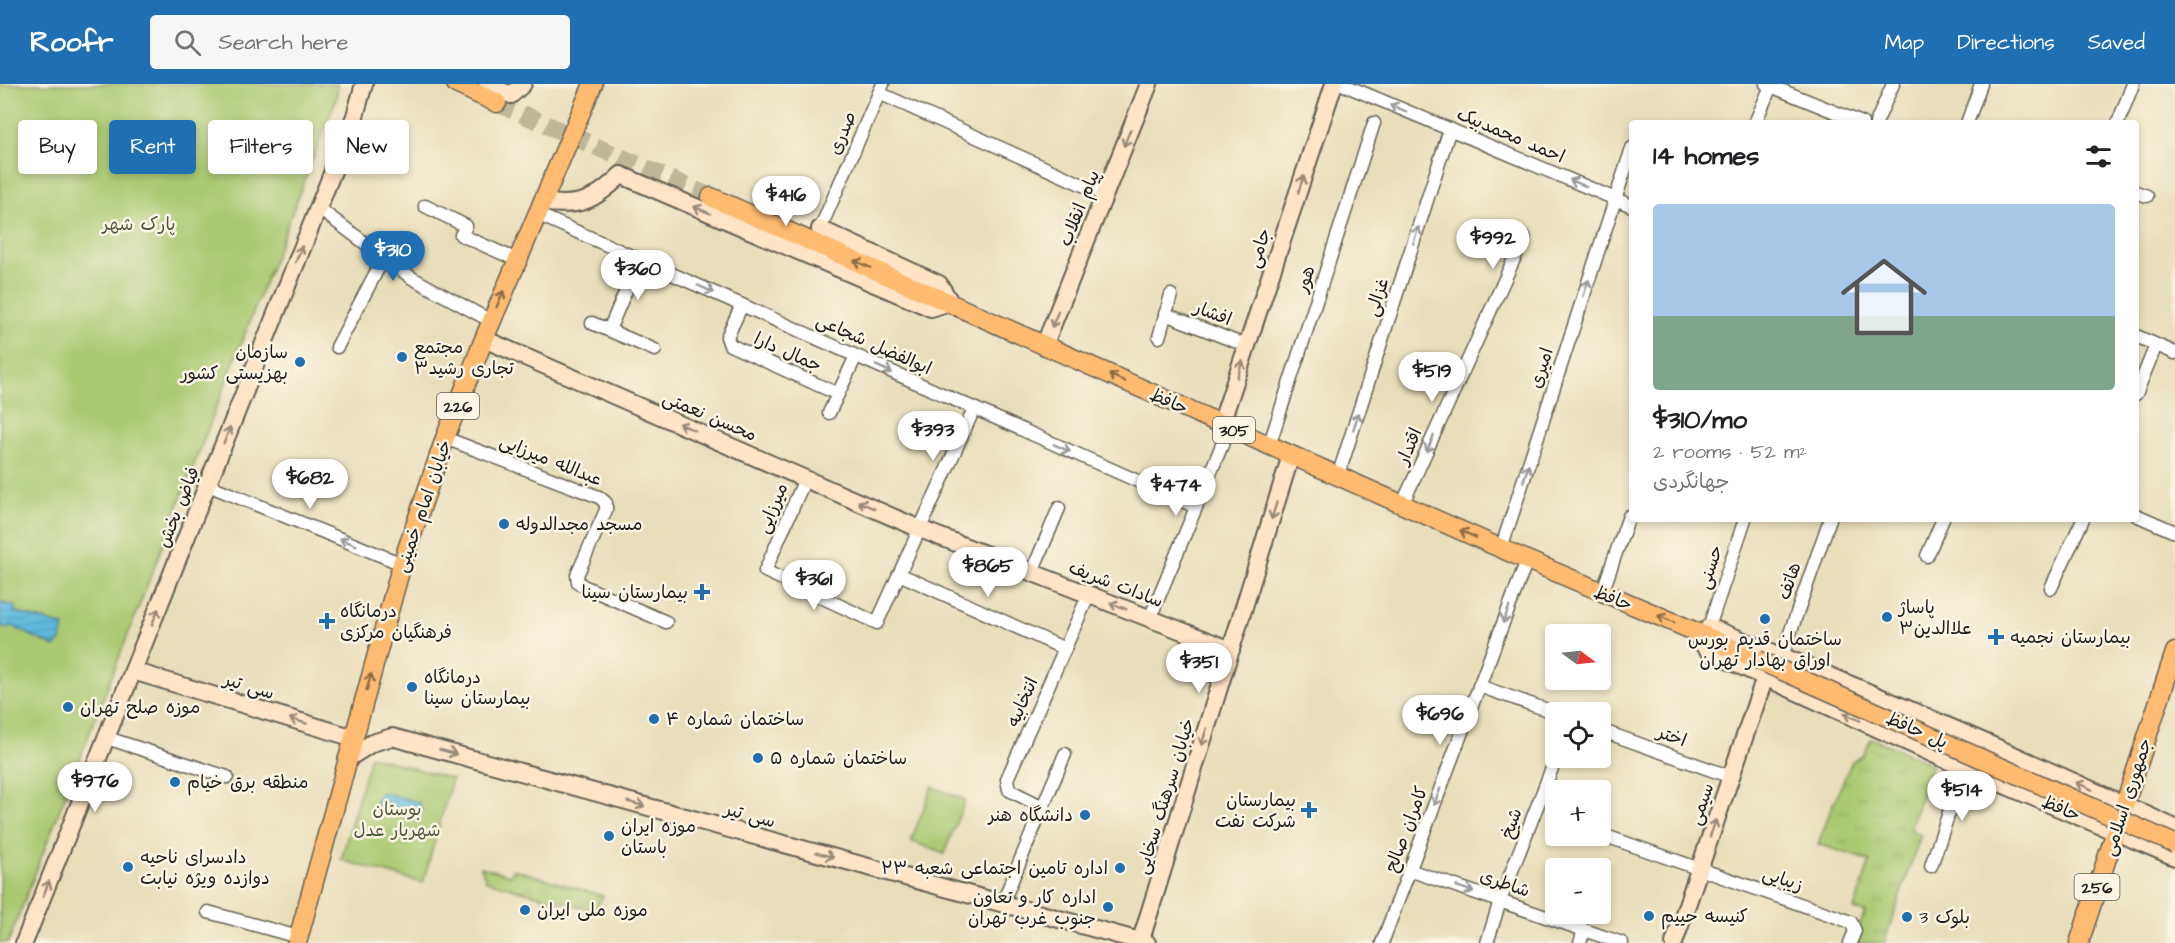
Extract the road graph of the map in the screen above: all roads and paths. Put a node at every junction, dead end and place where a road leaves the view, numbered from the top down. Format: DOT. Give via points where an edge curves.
graph roads {
  1 [pos="364,84"];
  2 [pos="456,84"];
  3 [pos="487,84"];
  4 [pos="593,84"];
  5 [pos="1149,84"];
  6 [pos="1334,84"];
  7 [pos="1342,84"];
  8 [pos="1893,84"];
  9 [pos="1981,84"];
  10 [pos="2133,84"];
  11 [pos="1768,85"];
  12 [pos="881,89"];
  13 [pos="511,94"];
  14 [pos="1756,120"];
  15 [pos="1845,120"];
  16 [pos="1877,120"];
  17 [pos="1968,120"];
  18 [pos="2119,120"];
  19 [pos="1374,123"];
  20 [pos="1450,129"];
  21 [pos="1629,157"];
  22 [pos="1105,195"];
  23 [pos="711,197"];
  24 [pos="1615,199"];
  25 [pos="1629,205"];
  26 [pos="425,206"];
  27 [pos="318,208"];
  28 [pos="539,208"];
  29 [pos="820,229"];
  30 [pos="1524,237"];
  31 [pos="384,257"];
  32 [pos="517,260"];
  33 [pos="639,260"];
  34 [pos="1171,295"];
  35 [pos="950,302"];
  36 [pos="742,305"];
  37 [pos="1166,314"];
  38 [pos="491,321"];
  39 [pos="592,323"];
  40 [pos="609,330"];
  41 [pos="1159,337"];
  42 [pos="2139,337"];
  43 [pos="484,339"];
  44 [pos="2156,345"];
  45 [pos="1044,346"];
  46 [pos="1247,346"];
  47 [pos="337,347"];
  48 [pos="655,350"];
  49 [pos="2175,353"];
  50 [pos="856,356"];
  51 [pos="2139,387"];
  52 [pos="838,394"];
  53 [pos="974,409"];
  54 [pos="829,413"];
  55 [pos="1225,426"];
  56 [pos="446,438"];
  57 [pos="1269,446"];
  58 [pos="1291,455"];
  59 [pos="1338,476"];
  60 [pos="805,478"];
  61 [pos="208,485"];
  62 [pos="1402,505"];
  63 [pos="1196,507"];
  64 [pos="1059,508"];
  65 [pos="1629,516"];
  66 [pos="2139,516"];
  67 [pos="1744,522"];
  68 [pos="1829,522"];
  69 [pos="1941,522"];
  70 [pos="2082,522"];
  71 [pos="920,529"];
  72 [pos="2175,532"];
  73 [pos="1501,549"];
  74 [pos="1927,556"];
  75 [pos="1527,560"];
  76 [pos="402,564"];
  77 [pos="1032,572"];
  78 [pos="899,574"];
  79 [pos="2052,588"];
  80 [pos="1602,593"];
  81 [pos="1089,594"];
  82 [pos="1150,618"];
  83 [pos="666,622"];
  84 [pos="1703,631"];
  85 [pos="1065,649"];
  86 [pos="1231,650"];
  87 [pos="2175,652"];
  88 [pos="1782,656"];
  89 [pos="1761,669"];
  90 [pos="133,671"];
  91 [pos="1479,686"];
  92 [pos="1545,710"];
  93 [pos="1611,734"];
  94 [pos="107,738"];
  95 [pos="354,738"];
  96 [pos="1065,754"];
  97 [pos="348,759"];
  98 [pos="1552,768"];
  99 [pos="1964,768"];
  100 [pos="2055,772"];
  101 [pos="227,777"];
  102 [pos="1731,777"];
  103 [pos="2041,800"];
  104 [pos="2124,804"];
  105 [pos="1043,807"];
  106 [pos="2175,828"];
  107 [pos="2115,832"];
  108 [pos="1611,838"];
  109 [pos="2175,844"];
  110 [pos="2175,857"];
  111 [pos="1931,866"];
  112 [pos="1700,869"];
  113 [pos="1409,870"];
  114 [pos="1500,901"];
  115 [pos="1002,904"];
  116 [pos="208,912"];
  117 [pos="1584,930"];
  118 [pos="298,940"];
  119 [pos="1142,942"];
  120 [pos="24,943"];
  121 [pos="1382,943"];
  122 [pos="1487,943"];
  123 [pos="1580,943"];
  124 [pos="1622,943"];
  125 [pos="1674,943"];
  126 [pos="1850,943"];
  127 [pos="2079,943"];
  1 -- 27 [label="street, فیاض بخش"];
  2 -- 13 [label="main road"];
  3 -- 13 [label="street"];
  4 -- 28 [label="main road, خیابان امام خمینی / 226"];
  5 -- 22 [label="street, پیام انقلاب, one-way"];
  46 -- 6 [label="street, جامی, one-way"];
  20 -- 7 [label="street, احمد محمدبیک, one-way"];
  8 -- 16 [label="street"];
  9 -- 17 [label="street"];
  10 -- 18 [label="street"];
  11 -- 14 [label="street"];
  11 -- 15 [label="street"];
  12 -- 22 [label="street"];
  12 -- 29 [label="street, صدری"];
  19 -- 57 [label="street, هور"];
  24 -- 20 [label="street, احمد محمدبیک, one-way"];
  59 -- 20 [label="street, غزالی, one-way"];
  21 -- 24 [label="street, امیری"];
  22 -- 45 [label="street, پیام انقلاب, one-way"];
  35 -- 23 [label="main road, حافظ / 305, one-way"];
  24 -- 25 [label="street, احمد محمدبیک"];
  73 -- 24 [label="street, امیری, one-way"];
  26 -- 32 [label="street" via="466,226 461,235"];
  27 -- 31 [label="street"];
  61 -- 27 [label="street, فیاض بخش, one-way"];
  28 -- 32 [label="main road, خیابان امام خمینی / 226"];
  28 -- 33 [label="street, ابوالفضل شجاعی"];
  35 -- 28 [label="street, one-way" via="931,309 621,175 606,190 586,201"];
  29 -- 35 [label="street" via="939,284"];
  30 -- 62 [label="street, اقتدار, one-way"];
  31 -- 38 [label="street" via="412,278"];
  31 -- 47 [label="street"];
  38 -- 32 [label="main road, خیابان امام خمینی / 226, one-way"];
  33 -- 36 [label="street, ابوالفضل شجاعی, one-way"];
  33 -- 40 [label="street"];
  34 -- 37 [label="street, افشار"];
  35 -- 45 [label="main road, حافظ / 305"];
  36 -- 50 [label="street, ابوالفضل شجاعی"];
  36 -- 52 [label="street, جمال دارا" via="727,337 730,345"];
  37 -- 41 [label="street, افشار"];
  37 -- 46 [label="street, افشار"];
  38 -- 43 [label="main road, خیابان امام خمینی / 226"];
  39 -- 40 [label="street"];
  40 -- 48 [label="street"];
  42 -- 44 [label="street"];
  43 -- 56 [label="main road, خیابان امام خمینی / 226"];
  60 -- 43 [label="street, محسن نعمتی, one-way"];
  44 -- 49 [label="street"];
  44 -- 51 [label="street"];
  55 -- 45 [label="main road, حافظ / 305, one-way"];
  55 -- 46 [label="street, جامی, one-way"];
  50 -- 52 [label="street"];
  50 -- 53 [label="street, ابوالفضل شجاعی, one-way"];
  52 -- 54 [label="street"];
  53 -- 63 [label="street, ابوالفضل شجاعی, one-way"];
  53 -- 71 [label="street"];
  55 -- 57 [label="main road, حافظ / 305"];
  55 -- 63 [label="street"];
  56 -- 76 [label="main road, خیابان امام خمینی / 226"];
  56 -- 83 [label="street, عبدالله میرزایی" via="599,497 606,503 606,510 577,575 578,582"];
  57 -- 58 [label="main road, حافظ / 305"];
  58 -- 59 [label="main road, حافظ / 305"];
  58 -- 86 [label="street, خیابان سرهنگ سخایی, one-way"];
  59 -- 62 [label="main road, حافظ / 305"];
  71 -- 60 [label="street, محسن نعمتی, one-way"];
  60 -- 78 [label="street, میرزایی" via="765,571 876,623"];
  76 -- 61 [label="street, one-way"];
  90 -- 61 [label="street, فیاض بخش, one-way"];
  73 -- 62 [label="main road, حافظ / 305, one-way"];
  63 -- 82 [label="street"];
  64 -- 77 [label="street"];
  65 -- 80 [label="street"];
  66 -- 72 [label="street"];
  67 -- 84 [label="street, حسنی"];
  68 -- 88 [label="street, هاتف"];
  69 -- 74 [label="street"];
  70 -- 79 [label="street"];
  71 -- 77 [label="street, سادات شریف"];
  71 -- 78 [label="street"];
  73 -- 75 [label="main road, حافظ / 305"];
  75 -- 80 [label="main road, حافظ / 305"];
  75 -- 91 [label="street, کامران صالح, one-way"];
  95 -- 76 [label="main road, خیابان امام خمینی / 226, one-way"];
  77 -- 81 [label="street, سادات شریف"];
  78 -- 85 [label="street"];
  84 -- 80 [label="main road, حافظ / 305, one-way"];
  82 -- 81 [label="street, سادات شریف, one-way"];
  81 -- 85 [label="street, انتخابیه"];
  82 -- 86 [label="street, سادات شریف"];
  84 -- 88 [label="street, حافظ"];
  84 -- 89 [label="main road, حافظ / 305"];
  85 -- 105 [label="street, انتخابیه" via="1007,779 1009,790"];
  86 -- 119 [label="street, خیابان سرهنگ سخایی, one-way"];
  87 -- 104 [label="main road, جمهوری اسلامی / 256"];
  88 -- 100 [label="street, حافظ"];
  99 -- 89 [label="street, حافظ, one-way"];
  89 -- 102 [label="street, سیمی"];
  89 -- 109 [label="main road, پل حافظ / 305, bridge"];
  90 -- 94 [label="street, فیاض بخش"];
  95 -- 90 [label="street, سی تیر, one-way"];
  91 -- 92 [label="street"];
  91 -- 113 [label="street, کامران صالح, one-way"];
  93 -- 102 [label="street, اختر"];
  94 -- 101 [label="street"];
  120 -- 94 [label="street, فیاض بخش, one-way"];
  95 -- 97 [label="main road, خیابان امام خمینی / 226"];
  96 -- 105 [label="street"];
  97 -- 115 [label="street, سی تیر, one-way" via="372,743 392,737"];
  97 -- 118 [label="main road, خیابان امام خمینی / 226"];
  98 -- 114 [label="street, شیخ"];
  99 -- 103 [label="street, حافظ"];
  99 -- 111 [label="street"];
  100 -- 103 [label="street"];
  104 -- 100 [label="street, حافظ, one-way"];
  112 -- 102 [label="street, سیمی, one-way"];
  103 -- 107 [label="street, حافظ"];
  104 -- 106 [label="street, حافظ"];
  104 -- 107 [label="main road, جمهوری اسلامی / 256"];
  105 -- 115 [label="street"];
  107 -- 110 [label="street, حافظ"];
  107 -- 127 [label="main road, جمهوری اسلامی / 256"];
  108 -- 112 [label="street, زیبایی"];
  112 -- 125 [label="street, سیمی"];
  112 -- 126 [label="street, زیبایی" via="1851,922 1855,931"];
  113 -- 114 [label="street, شاطری, one-way"];
  113 -- 121 [label="street, کامران صالح"];
  114 -- 117 [label="street, شاطری"];
  114 -- 122 [label="street, شیخ"];
  115 -- 119 [label="street, سی تیر"];
  116 -- 118 [label="street"];
  117 -- 123 [label="street"];
  117 -- 124 [label="street, شاطری"];
}
